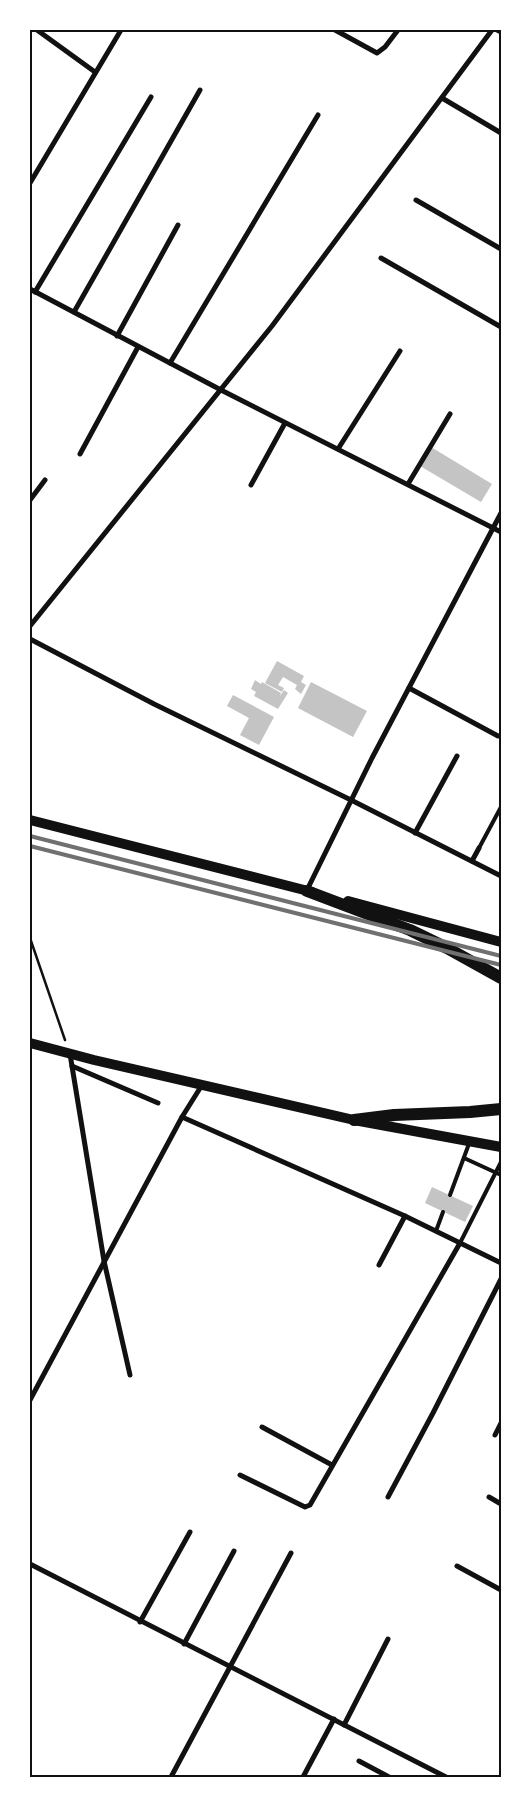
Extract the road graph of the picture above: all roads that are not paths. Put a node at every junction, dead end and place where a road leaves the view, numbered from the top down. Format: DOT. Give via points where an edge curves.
graph roads {
  1 [pos="37,30"];
  2 [pos="121,30"];
  3 [pos="335,30"];
  4 [pos="398,30"];
  5 [pos="492,30"];
  6 [pos="497,30"];
  7 [pos="501,32"];
  8 [pos="95,72"];
  9 [pos="200,90"];
  10 [pos="151,97"];
  11 [pos="442,98"];
  12 [pos="318,114"];
  13 [pos="501,133"];
  14 [pos="30,183"];
  15 [pos="416,200"];
  16 [pos="178,226"];
  17 [pos="501,249"];
  18 [pos="381,258"];
  19 [pos="33,290"];
  20 [pos="74,312"];
  21 [pos="501,327"];
  22 [pos="117,336"];
  23 [pos="138,347"];
  24 [pos="400,351"];
  25 [pos="170,363"];
  26 [pos="221,390"];
  27 [pos="450,414"];
  28 [pos="285,422"];
  29 [pos="338,449"];
  30 [pos="80,454"];
  31 [pos="45,480"];
  32 [pos="408,484"];
  33 [pos="251,485"];
  34 [pos="30,500"];
  35 [pos="501,513"];
  36 [pos="492,527"];
  37 [pos="501,532"];
  38 [pos="30,626"];
  39 [pos="30,639"];
  40 [pos="409,688"];
  41 [pos="498,736"];
  42 [pos="457,756"];
  43 [pos="351,800"];
  44 [pos="501,807"];
  45 [pos="30,820"];
  46 [pos="415,833"];
  47 [pos="479,848"];
  48 [pos="472,861"];
  49 [pos="501,876"];
  50 [pos="307,891"];
  51 [pos="501,942"];
  52 [pos="501,978"];
  53 [pos="30,1043"];
  54 [pos="70,1054"];
  55 [pos="72,1066"];
  56 [pos="202,1086"];
  57 [pos="158,1103"];
  58 [pos="501,1109"];
  59 [pos="182,1117"];
  60 [pos="354,1120"];
  61 [pos="471,1141"];
  62 [pos="501,1147"];
  63 [pos="464,1158"];
  64 [pos="501,1162"];
  65 [pos="495,1172"];
  66 [pos="501,1175"];
  67 [pos="450,1195"];
  68 [pos="443,1212"];
  69 [pos="405,1216"];
  70 [pos="436,1231"];
  71 [pos="460,1243"];
  72 [pos="104,1261"];
  73 [pos="501,1263"];
  74 [pos="379,1264"];
  75 [pos="501,1279"];
  76 [pos="130,1375"];
  77 [pos="30,1400"];
  78 [pos="501,1423"];
  79 [pos="262,1427"];
  80 [pos="495,1435"];
  81 [pos="332,1465"];
  82 [pos="240,1475"];
  83 [pos="388,1497"];
  84 [pos="489,1497"];
  85 [pos="501,1504"];
  86 [pos="190,1532"];
  87 [pos="234,1551"];
  88 [pos="291,1553"];
  89 [pos="30,1564"];
  90 [pos="457,1566"];
  91 [pos="501,1590"];
  92 [pos="140,1622"];
  93 [pos="388,1639"];
  94 [pos="184,1644"];
  95 [pos="230,1667"];
  96 [pos="334,1719"];
  97 [pos="344,1725"];
  98 [pos="359,1762"];
  99 [pos="171,1777"];
  100 [pos="303,1777"];
  101 [pos="389,1777"];
  102 [pos="446,1777"];
  1 -- 8 [label="street"];
  2 -- 8 [label="street"];
  3 -- 4 [label="street" via="379,52"];
  5 -- 11 [label="street"];
  6 -- 7 [label="street"];
  8 -- 14 [label="street"];
  9 -- 20 [label="street"];
  10 -- 19 [label="street"];
  11 -- 13 [label="street"];
  11 -- 26 [label="street"];
  12 -- 25 [label="street"];
  15 -- 17 [label="street"];
  16 -- 22 [label="street"];
  18 -- 21 [label="street"];
  19 -- 20 [label="street"];
  20 -- 22 [label="street"];
  22 -- 23 [label="street"];
  23 -- 25 [label="street"];
  23 -- 30 [label="street"];
  24 -- 29 [label="street"];
  25 -- 26 [label="street"];
  26 -- 28 [label="street"];
  26 -- 38 [label="street"];
  27 -- 32 [label="street"];
  28 -- 29 [label="street"];
  28 -- 33 [label="street"];
  29 -- 32 [label="street"];
  31 -- 34 [label="street"];
  32 -- 36 [label="street"];
  35 -- 36 [label="street"];
  36 -- 37 [label="street"];
  36 -- 40 [label="street"];
  39 -- 43 [label="street" via="154,704"];
  40 -- 41 [label="street"];
  40 -- 43 [label="street"];
  42 -- 46 [label="street"];
  43 -- 46 [label="street"];
  43 -- 50 [label="street"];
  44 -- 47 [label="lane"];
  45 -- 50 [label="main road"];
  46 -- 48 [label="street"];
  47 -- 48 [label="street"];
  48 -- 49 [label="street"];
  50 -- 51 [label="main road"];
  50 -- 52 [label="highway" via="410,930"];
  53 -- 54 [label="main road"];
  54 -- 55 [label="street"];
  54 -- 56 [label="main road"];
  55 -- 57 [label="street"];
  55 -- 72 [label="street"];
  56 -- 59 [label="street"];
  56 -- 60 [label="main road"];
  58 -- 60 [label="highway"];
  59 -- 69 [label="street"];
  59 -- 72 [label="street"];
  60 -- 61 [label="main road"];
  61 -- 62 [label="main road"];
  61 -- 63 [label="lane"];
  63 -- 65 [label="lane"];
  63 -- 67 [label="lane"];
  64 -- 65 [label="lane"];
  65 -- 66 [label="lane"];
  65 -- 71 [label="lane"];
  68 -- 70 [label="lane"];
  69 -- 70 [label="street"];
  69 -- 74 [label="street"];
  70 -- 71 [label="street"];
  71 -- 73 [label="street"];
  71 -- 81 [label="street"];
  72 -- 76 [label="street"];
  72 -- 77 [label="street"];
  75 -- 83 [label="street"];
  78 -- 80 [label="street"];
  79 -- 81 [label="street"];
  81 -- 82 [label="street" via="308,1506"];
  84 -- 85 [label="street"];
  86 -- 92 [label="street"];
  87 -- 94 [label="street"];
  88 -- 95 [label="street"];
  89 -- 92 [label="street"];
  90 -- 91 [label="street"];
  92 -- 94 [label="street"];
  93 -- 97 [label="street"];
  94 -- 95 [label="street"];
  95 -- 96 [label="street"];
  95 -- 99 [label="street"];
  96 -- 97 [label="street"];
  96 -- 100 [label="street"];
  97 -- 102 [label="street"];
  98 -- 101 [label="street"];
}
